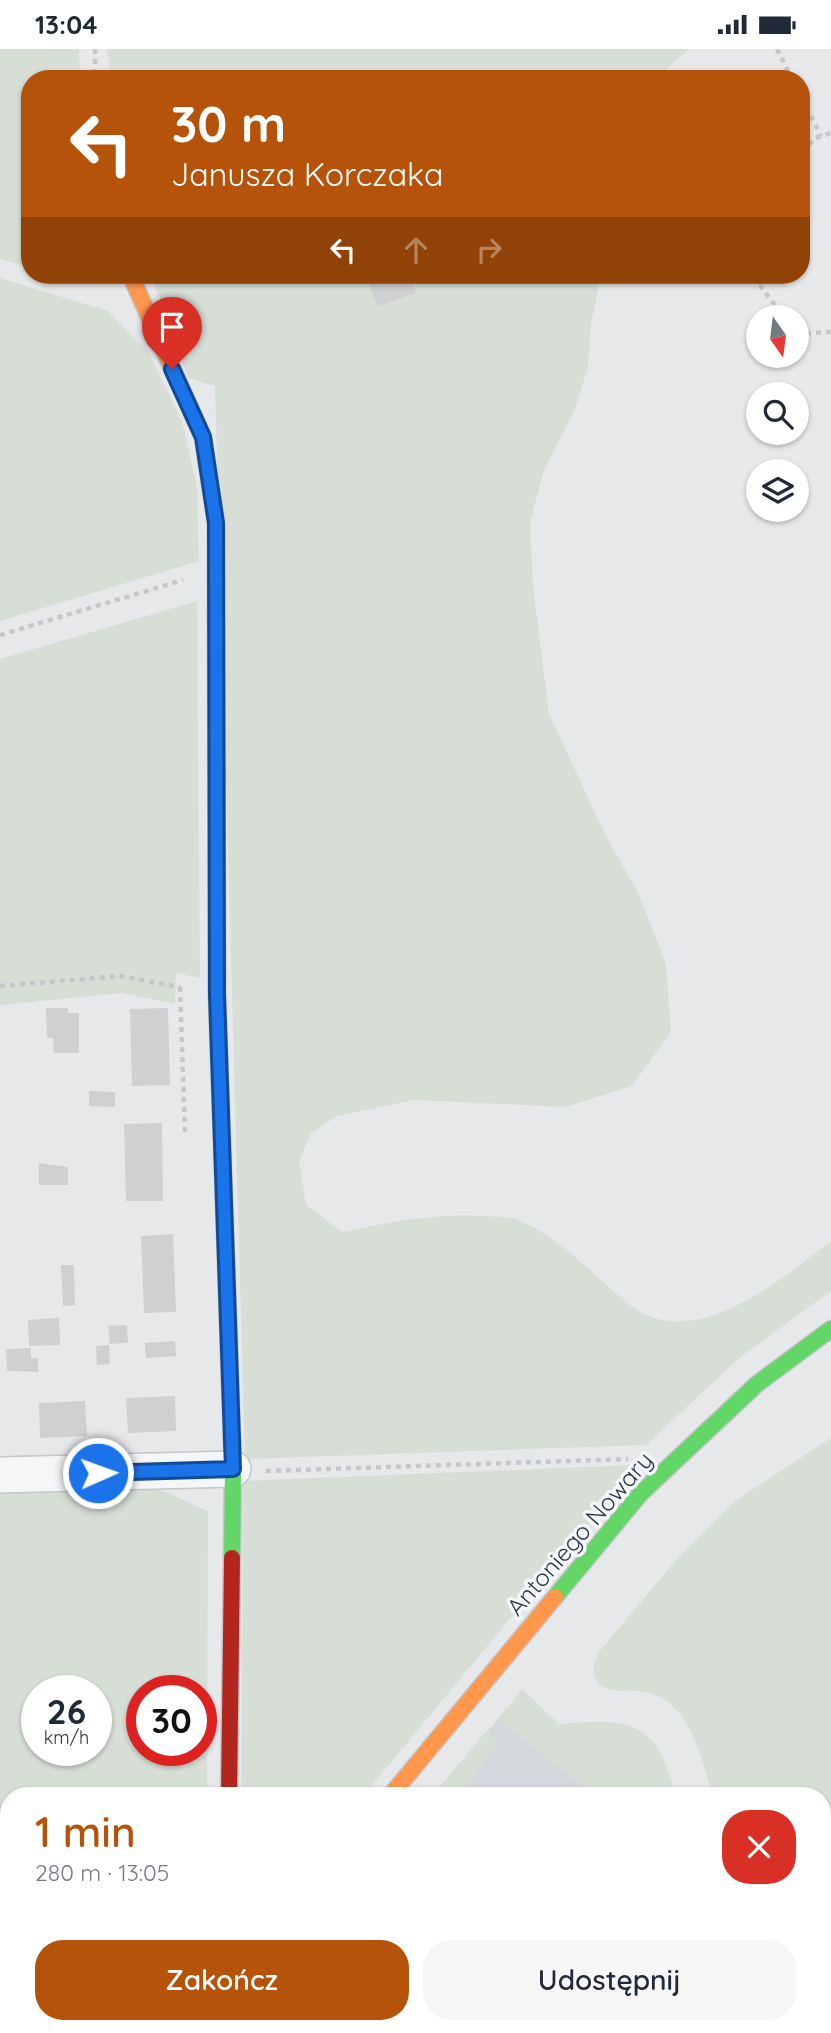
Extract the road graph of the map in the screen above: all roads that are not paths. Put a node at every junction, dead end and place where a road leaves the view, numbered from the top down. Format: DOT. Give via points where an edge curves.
graph roads {
  1 [pos="134,284"];
  2 [pos="831,1329"];
  3 [pos="233,1469"];
  4 [pos="0,1475"];
  5 [pos="229,1787"];
  6 [pos="398,1787"];
  1 -- 3 [label="street" via="203,437 216,523 217,995"];
  2 -- 6 [label="street, Antoniego Nowary" via="757,1384 640,1493"];
  3 -- 4 [label="street"];
  3 -- 5 [label="street"];
}
